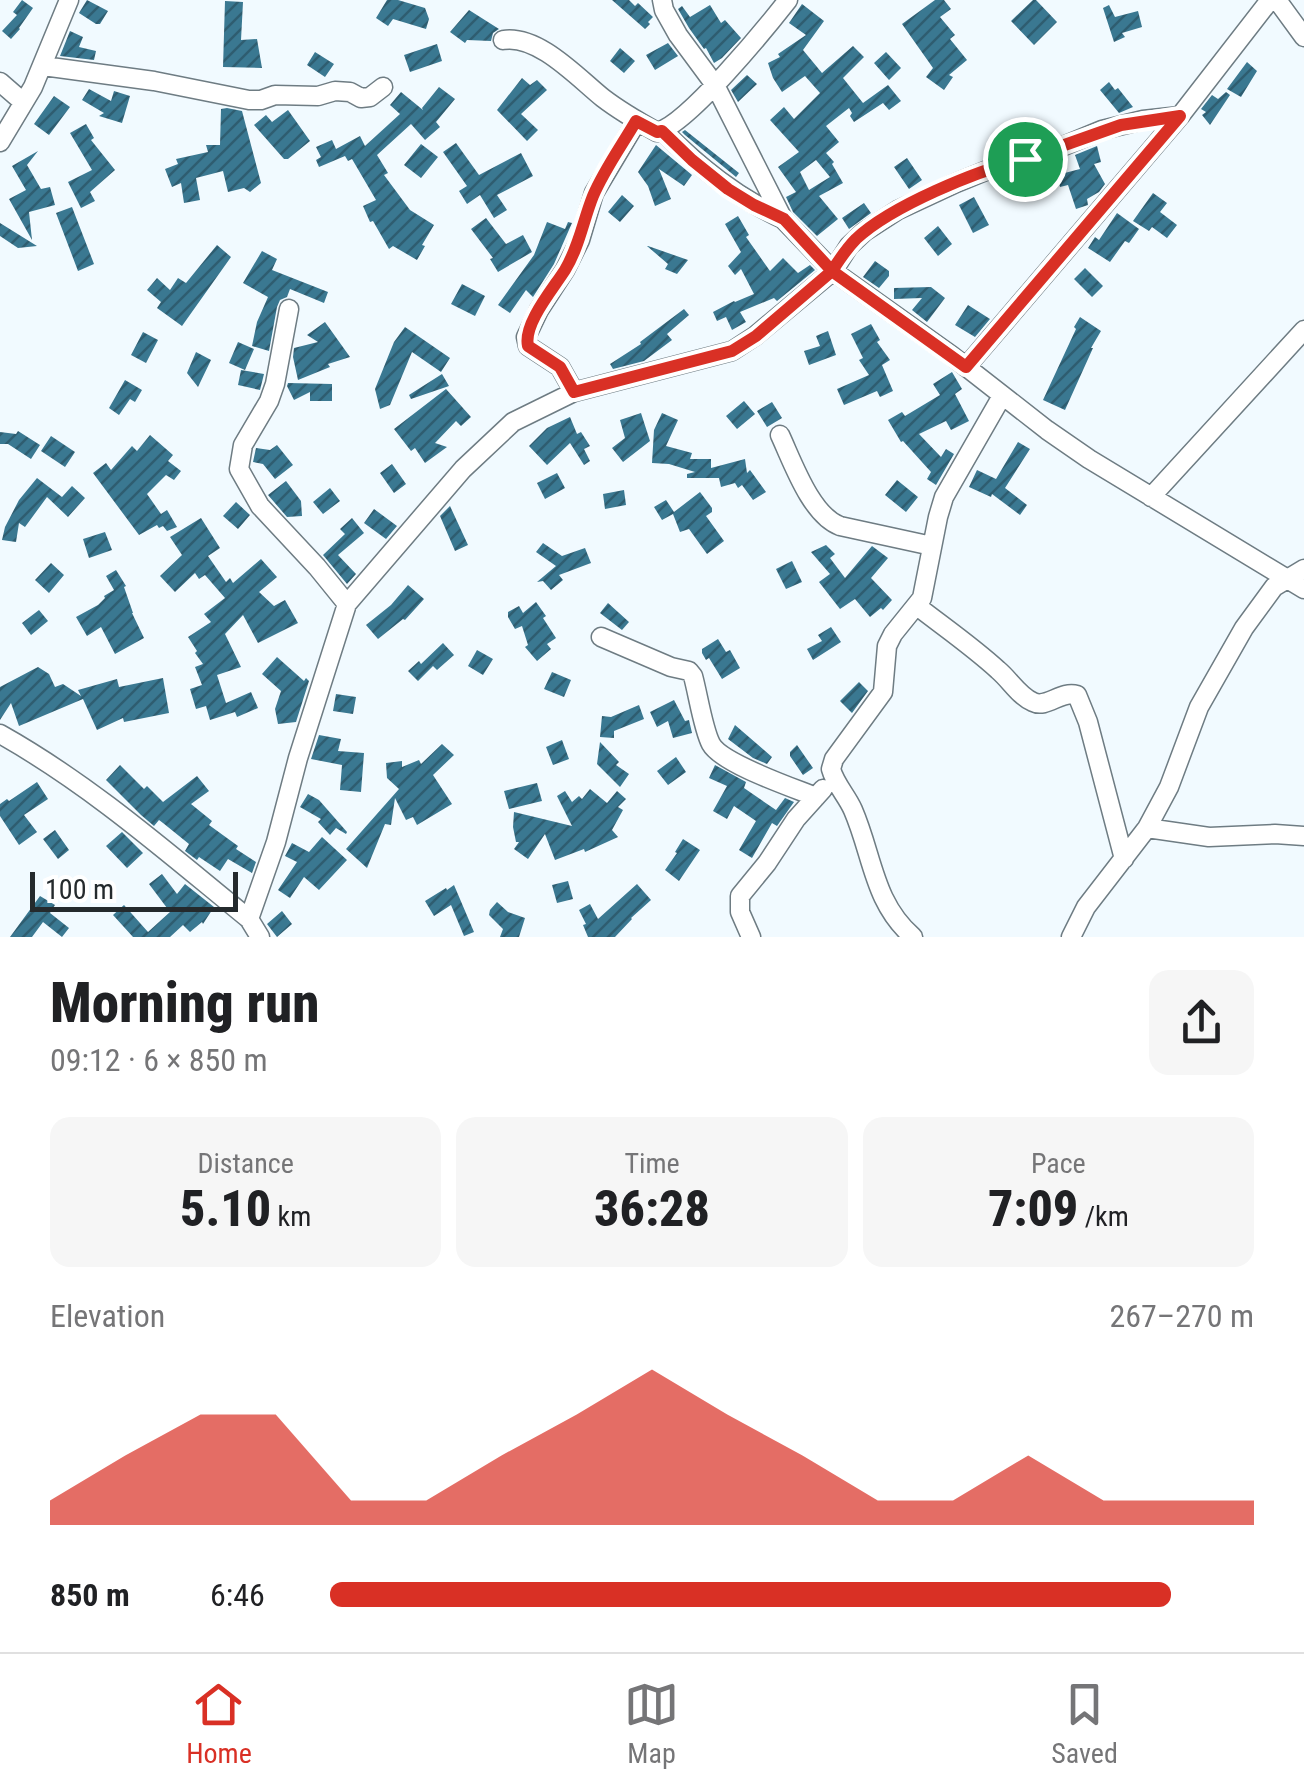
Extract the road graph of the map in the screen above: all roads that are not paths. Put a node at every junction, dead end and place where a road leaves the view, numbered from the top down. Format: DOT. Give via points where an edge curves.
graph roads {
  1 [pos="69,0"];
  2 [pos="662,0"];
  3 [pos="788,0"];
  4 [pos="1274,0"];
  5 [pos="1304,37"];
  6 [pos="502,40"];
  7 [pos="43,66"];
  8 [pos="0,82"];
  9 [pos="715,85"];
  10 [pos="383,87"];
  11 [pos="24,102"];
  12 [pos="1180,116"];
  13 [pos="636,121"];
  14 [pos="662,131"];
  15 [pos="0,142"];
  16 [pos="784,219"];
  17 [pos="832,271"];
  18 [pos="288,309"];
  19 [pos="1304,330"];
  20 [pos="966,367"];
  21 [pos="574,392"];
  22 [pos="1002,396"];
  23 [pos="780,436"];
  24 [pos="1151,497"];
  25 [pos="932,546"];
  26 [pos="1295,574"];
  27 [pos="1304,589"];
  28 [pos="347,604"];
  29 [pos="917,606"];
  30 [pos="601,637"];
  31 [pos="0,734"];
  32 [pos="834,778"];
  33 [pos="816,797"];
  34 [pos="1147,828"];
  35 [pos="1304,836"];
  36 [pos="1124,858"];
  37 [pos="249,920"];
  38 [pos="260,937"];
  39 [pos="751,937"];
  40 [pos="913,937"];
  41 [pos="1071,937"];
  1 -- 7 [label="street"];
  2 -- 9 [label="street"];
  3 -- 9 [label="street"];
  4 -- 5 [label="street"];
  4 -- 12 [label="street"];
  6 -- 13 [label="street" via="537,47"];
  7 -- 10 [label="street" via="249,100 335,91 361,98"];
  7 -- 11 [label="street"];
  8 -- 11 [label="street"];
  9 -- 14 [label="street"];
  9 -- 16 [label="street"];
  11 -- 15 [label="street"];
  12 -- 17 [label="street" via="1102,130 956,183 864,232"];
  12 -- 20 [label="street"];
  13 -- 14 [label="street"];
  13 -- 21 [label="street" via="594,193 571,260 526,337 528,346 560,367"];
  14 -- 16 [label="street" via="728,189"];
  16 -- 17 [label="street"];
  17 -- 20 [label="street"];
  17 -- 21 [label="street" via="732,351"];
  18 -- 28 [label="street" via="275,384 243,445 240,469 260,506"];
  19 -- 24 [label="street"];
  20 -- 22 [label="street"];
  21 -- 28 [label="street" via="513,422 488,445"];
  22 -- 24 [label="street"];
  22 -- 25 [label="street" via="944,497"];
  23 -- 25 [label="street" via="829,521"];
  24 -- 26 [label="street"];
  25 -- 29 [label="street"];
  26 -- 27 [label="street"];
  26 -- 34 [label="street" via="1266,596 1218,670"];
  28 -- 37 [label="street"];
  29 -- 32 [label="street" via="889,640 885,688 834,759"];
  29 -- 36 [label="street" via="1035,704 1077,694"];
  30 -- 33 [label="street" via="689,671 715,749"];
  31 -- 37 [label="street" via="76,781"];
  32 -- 33 [label="street"];
  32 -- 40 [label="street" via="852,807 882,899"];
  33 -- 39 [label="street" via="740,896"];
  34 -- 35 [label="street" via="1210,837"];
  34 -- 36 [label="street"];
  36 -- 41 [label="street"];
  37 -- 38 [label="street"];
}
